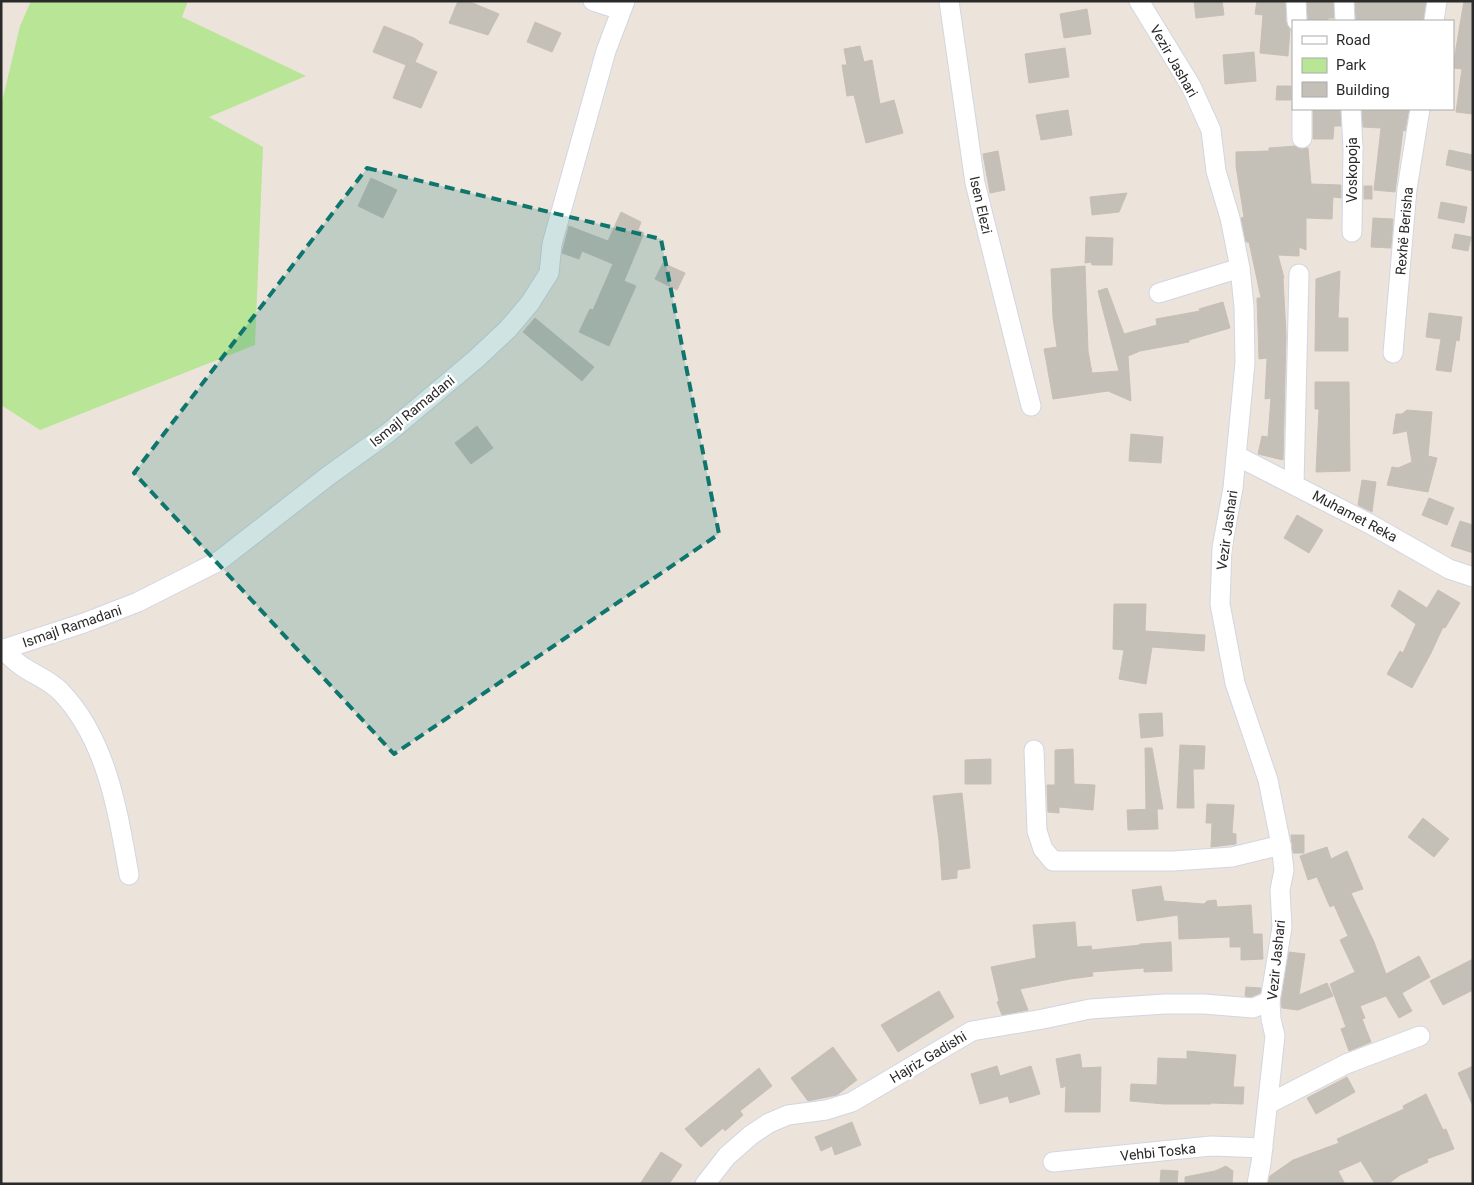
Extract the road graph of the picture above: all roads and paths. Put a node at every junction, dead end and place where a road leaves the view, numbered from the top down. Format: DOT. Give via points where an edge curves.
graph roads {
  1 [pos="593,1"];
  2 [pos="950,1"];
  3 [pos="1139,1"];
  4 [pos="1296,1"];
  5 [pos="1344,1"];
  6 [pos="1437,1"];
  7 [pos="623,6"];
  8 [pos="1297,20"];
  9 [pos="1345,20"];
  10 [pos="1434,20"];
  11 [pos="1302,110"];
  12 [pos="1350,110"];
  13 [pos="1420,110"];
  14 [pos="1302,138"];
  15 [pos="1352,232"];
  16 [pos="1240,268"];
  17 [pos="1299,274"];
  18 [pos="1159,293"];
  19 [pos="1392,353"];
  20 [pos="1031,406"];
  21 [pos="1237,456"];
  22 [pos="1294,484"];
  23 [pos="1473,577"];
  24 [pos="2,649"];
  25 [pos="1034,750"];
  26 [pos="1281,845"];
  27 [pos="129,875"];
  28 [pos="1270,1001"];
  29 [pos="1420,1036"];
  30 [pos="1268,1104"];
  31 [pos="1263,1148"];
  32 [pos="1053,1162"];
  33 [pos="705,1184"];
  34 [pos="1256,1184"];
  1 -- 7 [label="street"];
  2 -- 20 [label="street, Isen Elezi" via="975,183"];
  3 -- 16 [label="street, Vezir Jashari" via="1192,86 1211,130 1216,171"];
  4 -- 8 [label="street"];
  5 -- 9 [label="street"];
  6 -- 10 [label="street"];
  7 -- 24 [label="street, Ismajl Ramadani" via="606,51 552,244 549,273 508,329 388,433 219,561 138,602 84,624"];
  11 -- 14 [label="street"];
  12 -- 15 [label="street, Voskopoja"];
  13 -- 19 [label="street, Rexhë Berisha" via="1407,189"];
  16 -- 18 [label="street"];
  16 -- 21 [label="street, Vezir Jashari" via="1245,363"];
  17 -- 22 [label="street"];
  21 -- 22 [label="street, Muhamet Reka"];
  21 -- 26 [label="street, Vezir Jashari" via="1222,548 1220,604 1235,683 1268,780"];
  22 -- 23 [label="street, Muhamet Reka" via="1449,569"];
  24 -- 27 [label="street, Ismajl Ramadani" via="59,690 76,709 108,775"];
  25 -- 26 [label="street" via="1037,831 1043,849 1053,861 1173,861 1232,857"];
  26 -- 28 [label="street, Vezir Jashari" via="1284,870 1280,890 1282,927"];
  28 -- 30 [label="street, Vezir Jashari" via="1275,1036"];
  28 -- 33 [label="street, Hajriz Gadishi" via="1252,1008 1194,1004 1090,1009 972,1031 852,1102 826,1110 788,1115 769,1123 727,1156"];
  29 -- 30 [label="street" via="1346,1064"];
  30 -- 31 [label="street, Vezir Jashari"];
  31 -- 32 [label="street, Vehbi Toska" via="1211,1146"];
  31 -- 34 [label="street, Vezir Jashari"];
}
